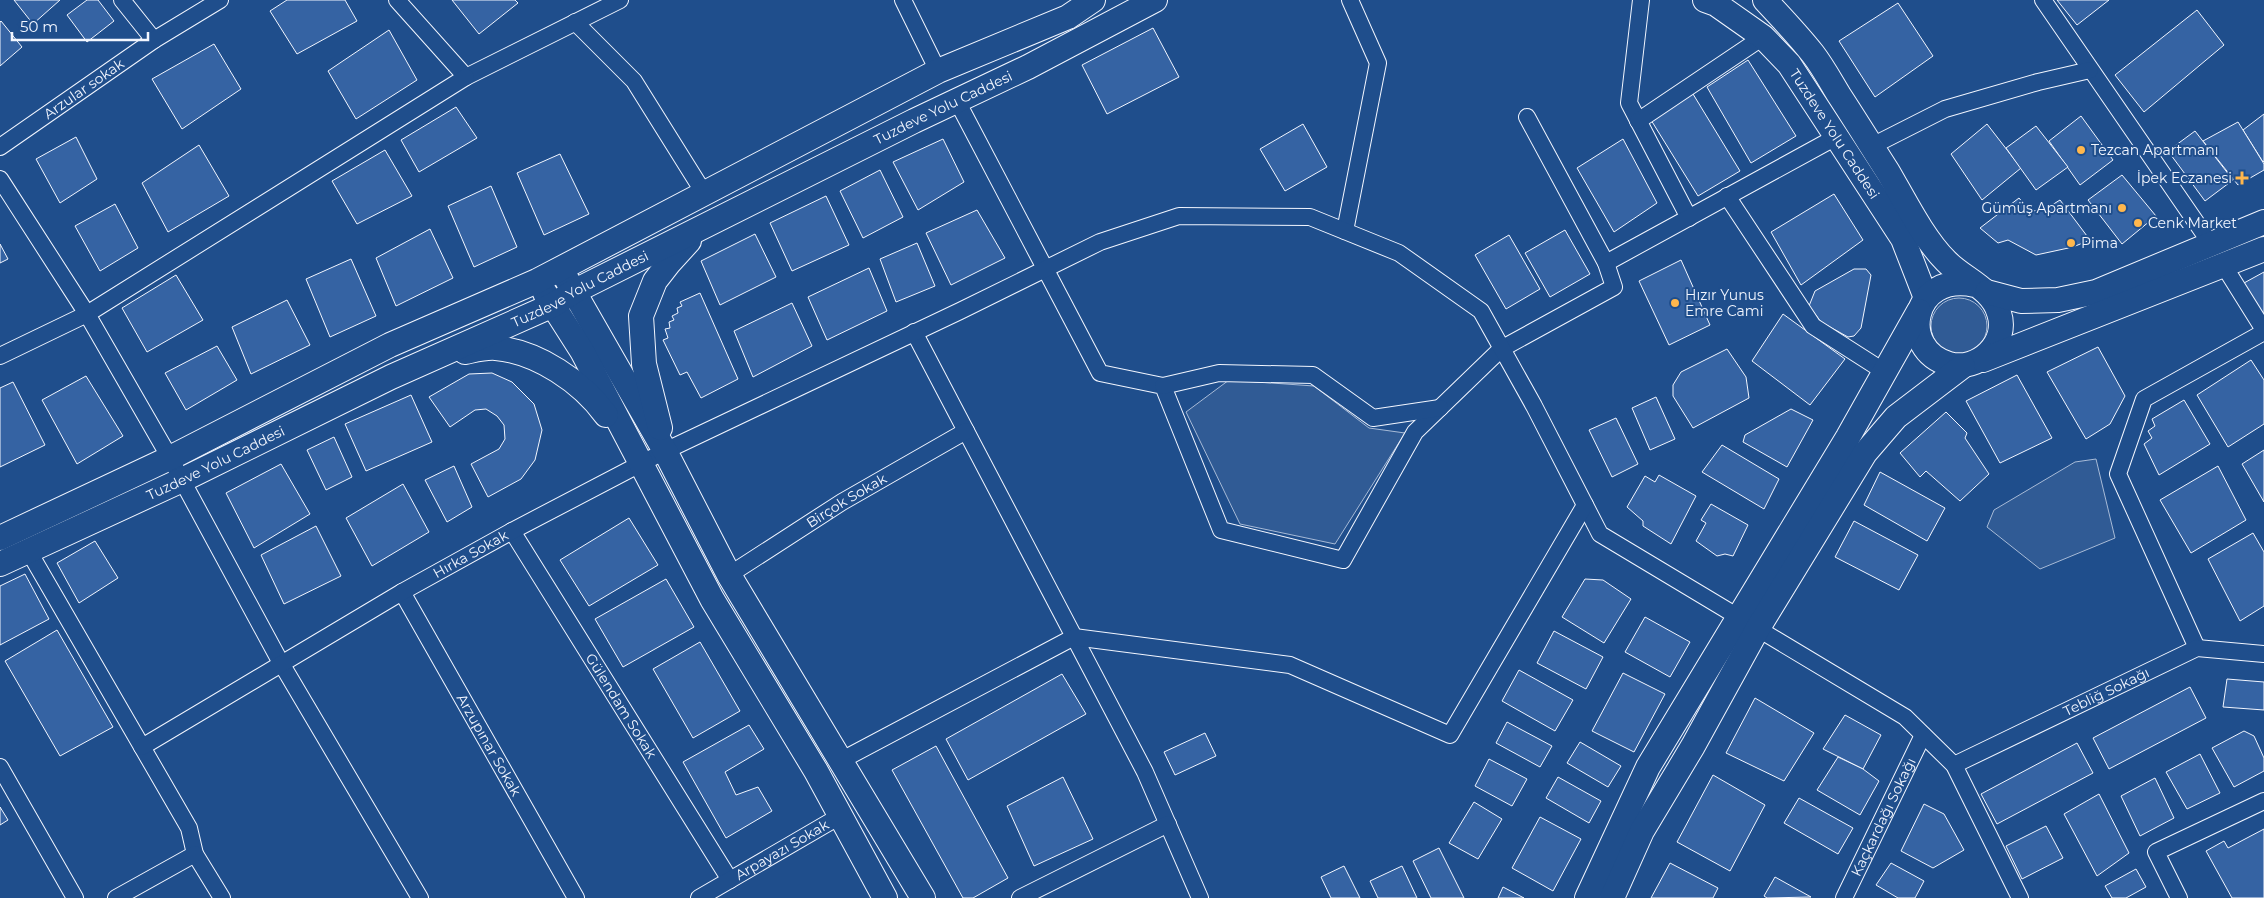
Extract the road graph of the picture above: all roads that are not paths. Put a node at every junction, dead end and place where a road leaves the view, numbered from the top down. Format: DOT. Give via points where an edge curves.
graph roads {
  1 [pos="122,0"];
  2 [pos="220,0"];
  3 [pos="397,0"];
  4 [pos="620,0"];
  5 [pos="903,0"];
  6 [pos="1093,0"];
  7 [pos="1155,0"];
  8 [pos="1350,0"];
  9 [pos="1641,0"];
  10 [pos="1705,0"];
  11 [pos="1765,0"];
  12 [pos="2043,0"];
  13 [pos="575,22"];
  14 [pos="1763,37"];
  15 [pos="154,40"];
  16 [pos="938,70"];
  17 [pos="2090,70"];
  18 [pos="466,77"];
  19 [pos="957,101"];
  20 [pos="1527,117"];
  21 [pos="1638,121"];
  22 [pos="1838,136"];
  23 [pos="1872,146"];
  24 [pos="0,147"];
  25 [pos="0,179"];
  26 [pos="704,193"];
  27 [pos="1727,196"];
  28 [pos="1688,218"];
  29 [pos="2264,222"];
  30 [pos="701,229"];
  31 [pos="1346,231"];
  32 [pos="2211,244"];
  33 [pos="2264,249"];
  34 [pos="1606,263"];
  35 [pos="2224,266"];
  36 [pos="560,267"];
  37 [pos="1044,270"];
  38 [pos="537,281"];
  39 [pos="1981,289"];
  40 [pos="573,292"];
  41 [pos="1922,305"];
  42 [pos="553,306"];
  43 [pos="87,314"];
  44 [pos="2264,331"];
  45 [pos="914,332"];
  46 [pos="1501,349"];
  47 [pos="0,356"];
  48 [pos="436,357"];
  49 [pos="1970,364"];
  50 [pos="1885,372"];
  51 [pos="1163,386"];
  52 [pos="1440,408"];
  53 [pos="966,431"];
  54 [pos="665,452"];
  55 [pos="170,458"];
  56 [pos="642,463"];
  57 [pos="182,480"];
  58 [pos="1585,505"];
  59 [pos="512,531"];
  60 [pos="0,538"];
  61 [pos="28,550"];
  62 [pos="0,564"];
  63 [pos="729,575"];
  64 [pos="402,592"];
  65 [pos="1747,623"];
  66 [pos="1074,636"];
  67 [pos="2197,648"];
  68 [pos="2264,654"];
  69 [pos="281,663"];
  70 [pos="1923,735"];
  71 [pos="142,747"];
  72 [pos="840,761"];
  73 [pos="1954,765"];
  74 [pos="0,766"];
  75 [pos="2264,802"];
  76 [pos="840,816"];
  77 [pos="1168,824"];
  78 [pos="195,854"];
  79 [pos="730,880"];
  80 [pos="882,896"];
  81 [pos="75,898"];
  82 [pos="116,898"];
  83 [pos="222,898"];
  84 [pos="420,898"];
  85 [pos="576,898"];
  86 [pos="699,898"];
  87 [pos="923,898"];
  88 [pos="1020,898"];
  89 [pos="1200,898"];
  90 [pos="1587,898"];
  91 [pos="1612,898"];
  92 [pos="1844,898"];
  93 [pos="2020,898"];
  94 [pos="2179,898"];
  1 -- 15 [label="street"];
  2 -- 15 [label="street, Arzular sokak"];
  3 -- 18 [label="street"];
  4 -- 13 [label="street"];
  5 -- 16 [label="street"];
  6 -- 16 [label="main road, Tuzdeve Yolu Caddesi" via="1068,17"];
  7 -- 19 [label="main road, Tuzdeve Yolu Caddesi"];
  8 -- 31 [label="street" via="1378,63"];
  9 -- 21 [label="street" via="1629,103"];
  10 -- 14 [label="main road, Tuzdeve Yolu Caddesi" via="1716,4"];
  11 -- 23 [label="main road, Tuzdeve Yolu Caddesi" via="1814,55"];
  12 -- 17 [label="street"];
  13 -- 18 [label="street"];
  13 -- 26 [label="street" via="634,81"];
  14 -- 21 [label="street"];
  14 -- 22 [label="main road, Tuzdeve Yolu Caddesi" via="1789,64"];
  15 -- 24 [label="street, Arzular sokak"];
  16 -- 26 [label="main road, Tuzdeve Yolu Caddesi"];
  17 -- 23 [label="street" via="1945,109"];
  17 -- 32 [label="street"];
  18 -- 43 [label="street"];
  19 -- 30 [label="main road, Tuzdeve Yolu Caddesi"];
  19 -- 37 [label="street"];
  20 -- 34 [label="street"];
  21 -- 28 [label="street"];
  22 -- 27 [label="street"];
  22 -- 41 [label="main road, Tuzdeve Yolu Caddesi" via="1904,239"];
  23 -- 39 [label="main road, Tuzdeve Yolu Caddesi" via="1923,230 1946,261"];
  25 -- 43 [label="street"];
  26 -- 36 [label="main road, Tuzdeve Yolu Caddesi"];
  27 -- 28 [label="street"];
  27 -- 50 [label="street" via="1813,326"];
  28 -- 34 [label="street"];
  29 -- 32 [label="main road"];
  30 -- 40 [label="main road, Tuzdeve Yolu Caddesi"];
  30 -- 54 [label="main road" via="655,281 641,316 644,364"];
  31 -- 37 [label="street, Hırka Sokak" via="1310,218 1179,216 1100,242"];
  31 -- 46 [label="street, Hırka Sokak" via="1399,252 1481,311"];
  32 -- 39 [label="main road" via="2096,292 2058,300 2021,301"];
  33 -- 35 [label="main road"];
  34 -- 46 [label="street" via="1614,287"];
  35 -- 44 [label="street"];
  35 -- 49 [label="main road"];
  36 -- 38 [label="main road, Tuzdeve Yolu Caddesi"];
  36 -- 40 [label="main road"];
  37 -- 45 [label="street, Hırka Sokak"];
  37 -- 51 [label="street" via="1100,373"];
  38 -- 42 [label="main road"];
  38 -- 55 [label="main road, Tuzdeve Yolu Caddesi" via="390,345"];
  39 -- 41 [label="main road" via="1962,282 1948,283 1936,289"];
  39 -- 49 [label="main road" via="1996,303 2001,329 1993,348"];
  40 -- 42 [label="main road, Tuzdeve Yolu Caddesi"];
  40 -- 54 [label="main road"];
  41 -- 49 [label="main road" via="1918,331 1926,350 1949,364"];
  41 -- 50 [label="main road"];
  42 -- 48 [label="main road, Tuzdeve Yolu Caddesi"];
  42 -- 56 [label="main road" via="582,351"];
  43 -- 47 [label="street"];
  43 -- 55 [label="street"];
  44 -- 67 [label="street" via="2144,400 2118,474"];
  45 -- 53 [label="street"];
  45 -- 54 [label="street, Hırka Sokak"];
  46 -- 52 [label="street"];
  46 -- 58 [label="street, Hırka Sokak"];
  48 -- 56 [label="main road" via="494,347 527,354 593,398"];
  48 -- 57 [label="main road, Tuzdeve Yolu Caddesi"];
  49 -- 65 [label="main road" via="1896,417 1865,453"];
  50 -- 65 [label="main road"];
  51 -- 52 [label="street" via="1219,373 1313,375 1373,418"];
  51 -- 52 [label="street" via="1221,530 1343,560 1415,432"];
  53 -- 63 [label="street, Birçok Sokak" via="842,502"];
  53 -- 66 [label="street"];
  54 -- 56 [label="street, Hırka Sokak"];
  54 -- 63 [label="main road"];
  55 -- 57 [label="street"];
  55 -- 60 [label="main road, Tuzdeve Yolu Caddesi"];
  56 -- 59 [label="street, Hırka Sokak"];
  56 -- 76 [label="main road" via="712,599"];
  57 -- 61 [label="main road, Tuzdeve Yolu Caddesi"];
  57 -- 69 [label="street"];
  58 -- 65 [label="street, Hırka Sokak" via="1600,534"];
  58 -- 66 [label="street" via="1450,735 1290,665"];
  59 -- 64 [label="street, Hırka Sokak"];
  59 -- 79 [label="street, Gülendam Sokak"];
  61 -- 62 [label="main road, Tuzdeve Yolu Caddesi"];
  61 -- 71 [label="street"];
  63 -- 72 [label="main road"];
  64 -- 69 [label="street, Hırka Sokak"];
  64 -- 85 [label="street, Arzupınar Sokak"];
  65 -- 70 [label="street, Hırka Sokak" via="1905,717"];
  65 -- 90 [label="main road" via="1648,767"];
  65 -- 91 [label="main road" via="1693,746 1642,831"];
  66 -- 72 [label="street"];
  66 -- 77 [label="street" via="1145,772"];
  67 -- 68 [label="street"];
  67 -- 73 [label="street, Tebliğ Sokağı"];
  69 -- 71 [label="street, Hırka Sokak"];
  69 -- 84 [label="street"];
  70 -- 73 [label="street, Hırka Sokak"];
  70 -- 92 [label="street, Kaçkardağı Sokağı"];
  71 -- 78 [label="street" via="189,828"];
  72 -- 87 [label="main road"];
  73 -- 93 [label="street, Hırka Sokak"];
  74 -- 81 [label="street"];
  75 -- 94 [label="street" via="2156,852"];
  76 -- 79 [label="street, Arpayazı Sokak"];
  76 -- 80 [label="main road"];
  77 -- 88 [label="street"];
  77 -- 89 [label="street"];
  78 -- 82 [label="street"];
  78 -- 83 [label="street"];
  79 -- 86 [label="street, Arpayazı Sokak"];
}
